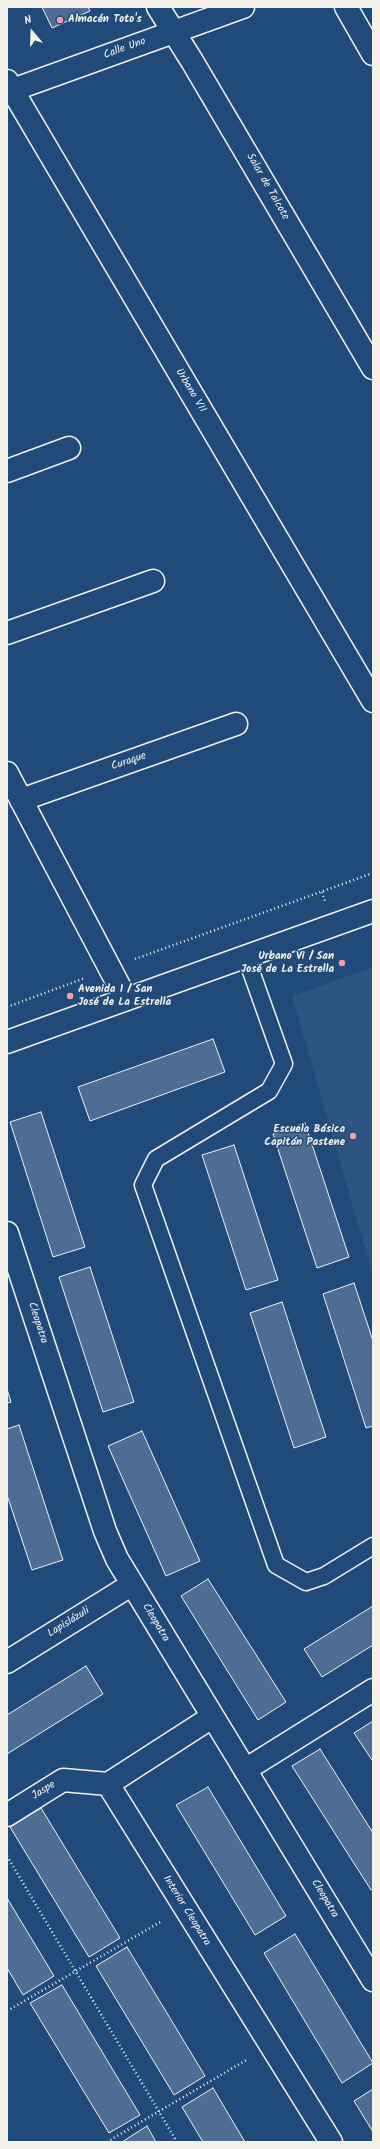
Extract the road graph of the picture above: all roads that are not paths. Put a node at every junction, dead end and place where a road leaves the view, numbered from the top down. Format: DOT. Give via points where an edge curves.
graph roads {
  1 [pos="158,7"];
  2 [pos="243,7"];
  3 [pos="346,7"];
  4 [pos="175,31"];
  5 [pos="373,54"];
  6 [pos="9,87"];
  7 [pos="373,368"];
  8 [pos="69,448"];
  9 [pos="7,471"];
  10 [pos="153,581"];
  11 [pos="7,633"];
  12 [pos="373,701"];
  13 [pos="236,724"];
  14 [pos="7,773"];
  15 [pos="21,800"];
  16 [pos="373,911"];
  17 [pos="246,957"];
  18 [pos="126,999"];
  19 [pos="7,1042"];
  20 [pos="7,1233"];
  21 [pos="373,1546"];
  22 [pos="131,1585"];
  23 [pos="7,1662"];
  24 [pos="373,1690"];
  25 [pos="212,1717"];
  26 [pos="245,1770"];
  27 [pos="108,1784"];
  28 [pos="7,1815"];
  29 [pos="366,1954"];
  30 [pos="373,1980"];
  31 [pos="331,2142"];
  1 -- 4 [label="street, Salar de Talcote"];
  2 -- 4 [label="street, Calle Uno"];
  3 -- 5 [label="street"];
  4 -- 6 [label="street, Calle Uno"];
  4 -- 7 [label="street, Salar de Talcote"];
  6 -- 12 [label="street, Urbano VII"];
  8 -- 9 [label="street"];
  10 -- 11 [label="street"];
  13 -- 15 [label="street, Curaque"];
  14 -- 15 [label="street"];
  15 -- 18 [label="street"];
  16 -- 17 [label="street"];
  17 -- 18 [label="street"];
  17 -- 21 [label="lane" via="284,1064 269,1091 156,1159 142,1185 276,1565 306,1582 324,1576"];
  18 -- 19 [label="street"];
  20 -- 22 [label="street, Cleopatra" via="105,1532"];
  22 -- 23 [label="street, Lapislázuli"];
  22 -- 25 [label="street, Cleopatra"];
  24 -- 26 [label="street"];
  25 -- 26 [label="street, Cleopatra"];
  25 -- 27 [label="street"];
  26 -- 29 [label="street, Cleopatra"];
  27 -- 28 [label="street, Jaspe" via="63,1780"];
  27 -- 31 [label="street, Interior Cleopatra"];
  29 -- 30 [label="street, Cleopatra"];
}
